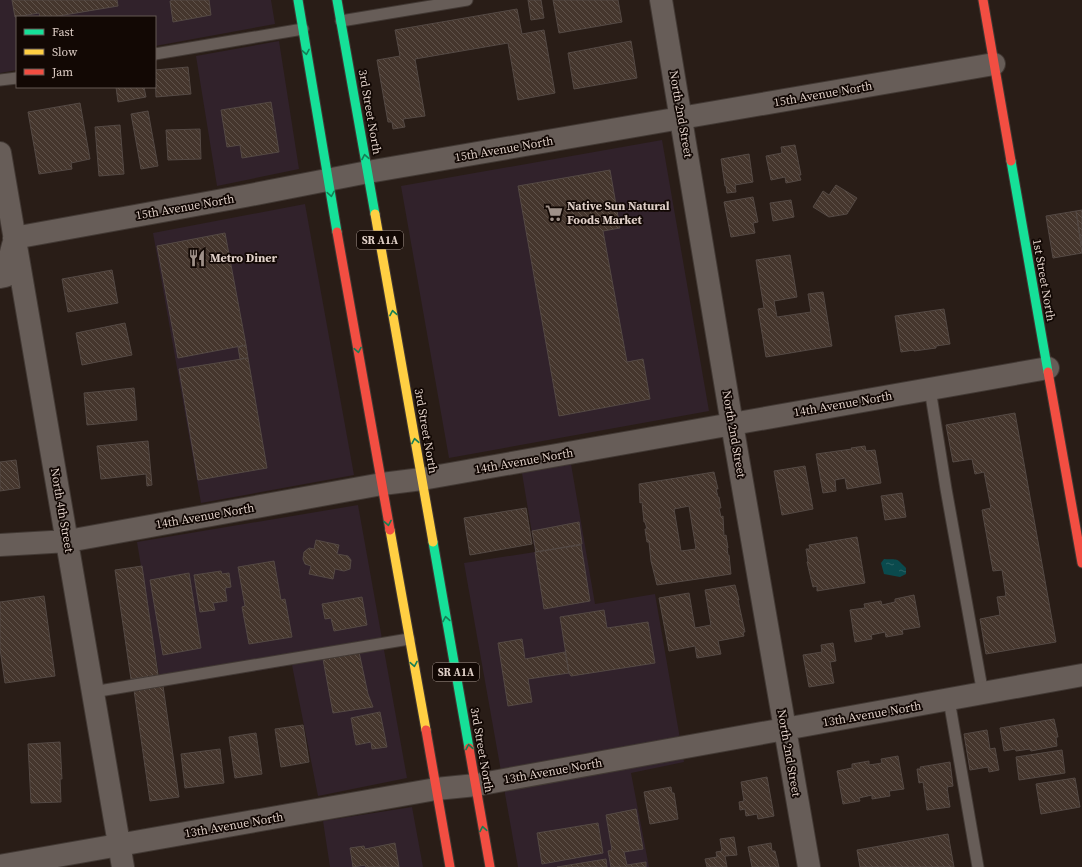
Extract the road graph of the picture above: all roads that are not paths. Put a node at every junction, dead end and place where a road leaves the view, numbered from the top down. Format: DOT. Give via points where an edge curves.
graph roads {
  1 [pos="298,0"];
  2 [pos="337,0"];
  3 [pos="466,0"];
  4 [pos="661,0"];
  5 [pos="983,0"];
  6 [pos="341,21"];
  7 [pos="303,29"];
  8 [pos="156,54"];
  9 [pos="994,64"];
  10 [pos="16,78"];
  11 [pos="0,80"];
  12 [pos="682,118"];
  13 [pos="0,153"];
  14 [pos="368,172"];
  15 [pos="328,180"];
  16 [pos="0,222"];
  17 [pos="14,238"];
  18 [pos="0,276"];
  19 [pos="1048,368"];
  20 [pos="930,389"];
  21 [pos="732,424"];
  22 [pos="422,479"];
  23 [pos="382,484"];
  24 [pos="68,541"];
  25 [pos="0,545"];
  26 [pos="1082,563"];
  27 [pos="409,639"];
  28 [pos="1082,676"];
  29 [pos="93,692"];
  30 [pos="983,694"];
  31 [pos="949,700"];
  32 [pos="785,730"];
  33 [pos="476,785"];
  34 [pos="436,789"];
  35 [pos="119,845"];
  36 [pos="0,866"];
  37 [pos="123,867"];
  38 [pos="450,867"];
  39 [pos="490,867"];
  40 [pos="810,867"];
  41 [pos="978,867"];
  1 -- 7 [label="main road, SR A1A"];
  2 -- 6 [label="main road, 3rd Street North / SR A1A"];
  3 -- 6 [label="lane"];
  4 -- 12 [label="street, North 2nd Street"];
  5 -- 9 [label="main road, 1st Street North"];
  14 -- 6 [label="main road, 3rd Street North / SR A1A, one-way"];
  7 -- 8 [label="lane"];
  7 -- 15 [label="main road, SR A1A, one-way"];
  9 -- 12 [label="street, 15th Avenue North"];
  9 -- 19 [label="main road, 1st Street North"];
  10 -- 11 [label="lane"];
  12 -- 14 [label="street, 15th Avenue North"];
  12 -- 21 [label="street, North 2nd Street"];
  13 -- 17 [label="street, North 4th Street"];
  14 -- 15 [label="street, 15th Avenue North"];
  22 -- 14 [label="main road, 3rd Street North / SR A1A, one-way"];
  15 -- 17 [label="street, 15th Avenue North"];
  15 -- 23 [label="main road, SR A1A, one-way"];
  16 -- 17 [label="street"];
  17 -- 18 [label="street" via="5,276"];
  17 -- 24 [label="street, North 4th Street"];
  19 -- 20 [label="street, 14th Avenue North"];
  19 -- 26 [label="main road, 1st Street North"];
  20 -- 21 [label="street, 14th Avenue North"];
  20 -- 30 [label="lane"];
  21 -- 22 [label="street, 14th Avenue North"];
  21 -- 32 [label="street, North 2nd Street"];
  22 -- 23 [label="street, 14th Avenue North"];
  33 -- 22 [label="main road, 3rd Street North / SR A1A, one-way"];
  23 -- 24 [label="street, 14th Avenue North"];
  23 -- 27 [label="main road, SR A1A, one-way"];
  24 -- 25 [label="street, 14th Avenue North"];
  24 -- 29 [label="street, North 4th Street"];
  27 -- 29 [label="lane"];
  27 -- 34 [label="main road, SR A1A, one-way"];
  28 -- 30 [label="street, 13th Avenue North"];
  29 -- 35 [label="street, North 4th Street"];
  30 -- 31 [label="street, 13th Avenue North"];
  31 -- 32 [label="street, 13th Avenue North"];
  31 -- 41 [label="lane"];
  32 -- 33 [label="street, 13th Avenue North"];
  32 -- 40 [label="street, North 2nd Street"];
  33 -- 34 [label="street, 13th Avenue North"];
  39 -- 33 [label="main road, 3rd Street North / SR A1A, one-way"];
  34 -- 35 [label="street, 13th Avenue North"];
  34 -- 38 [label="main road, SR A1A"];
  35 -- 36 [label="street, 13th Avenue North"];
  35 -- 37 [label="street, North 4th Street"];
}
